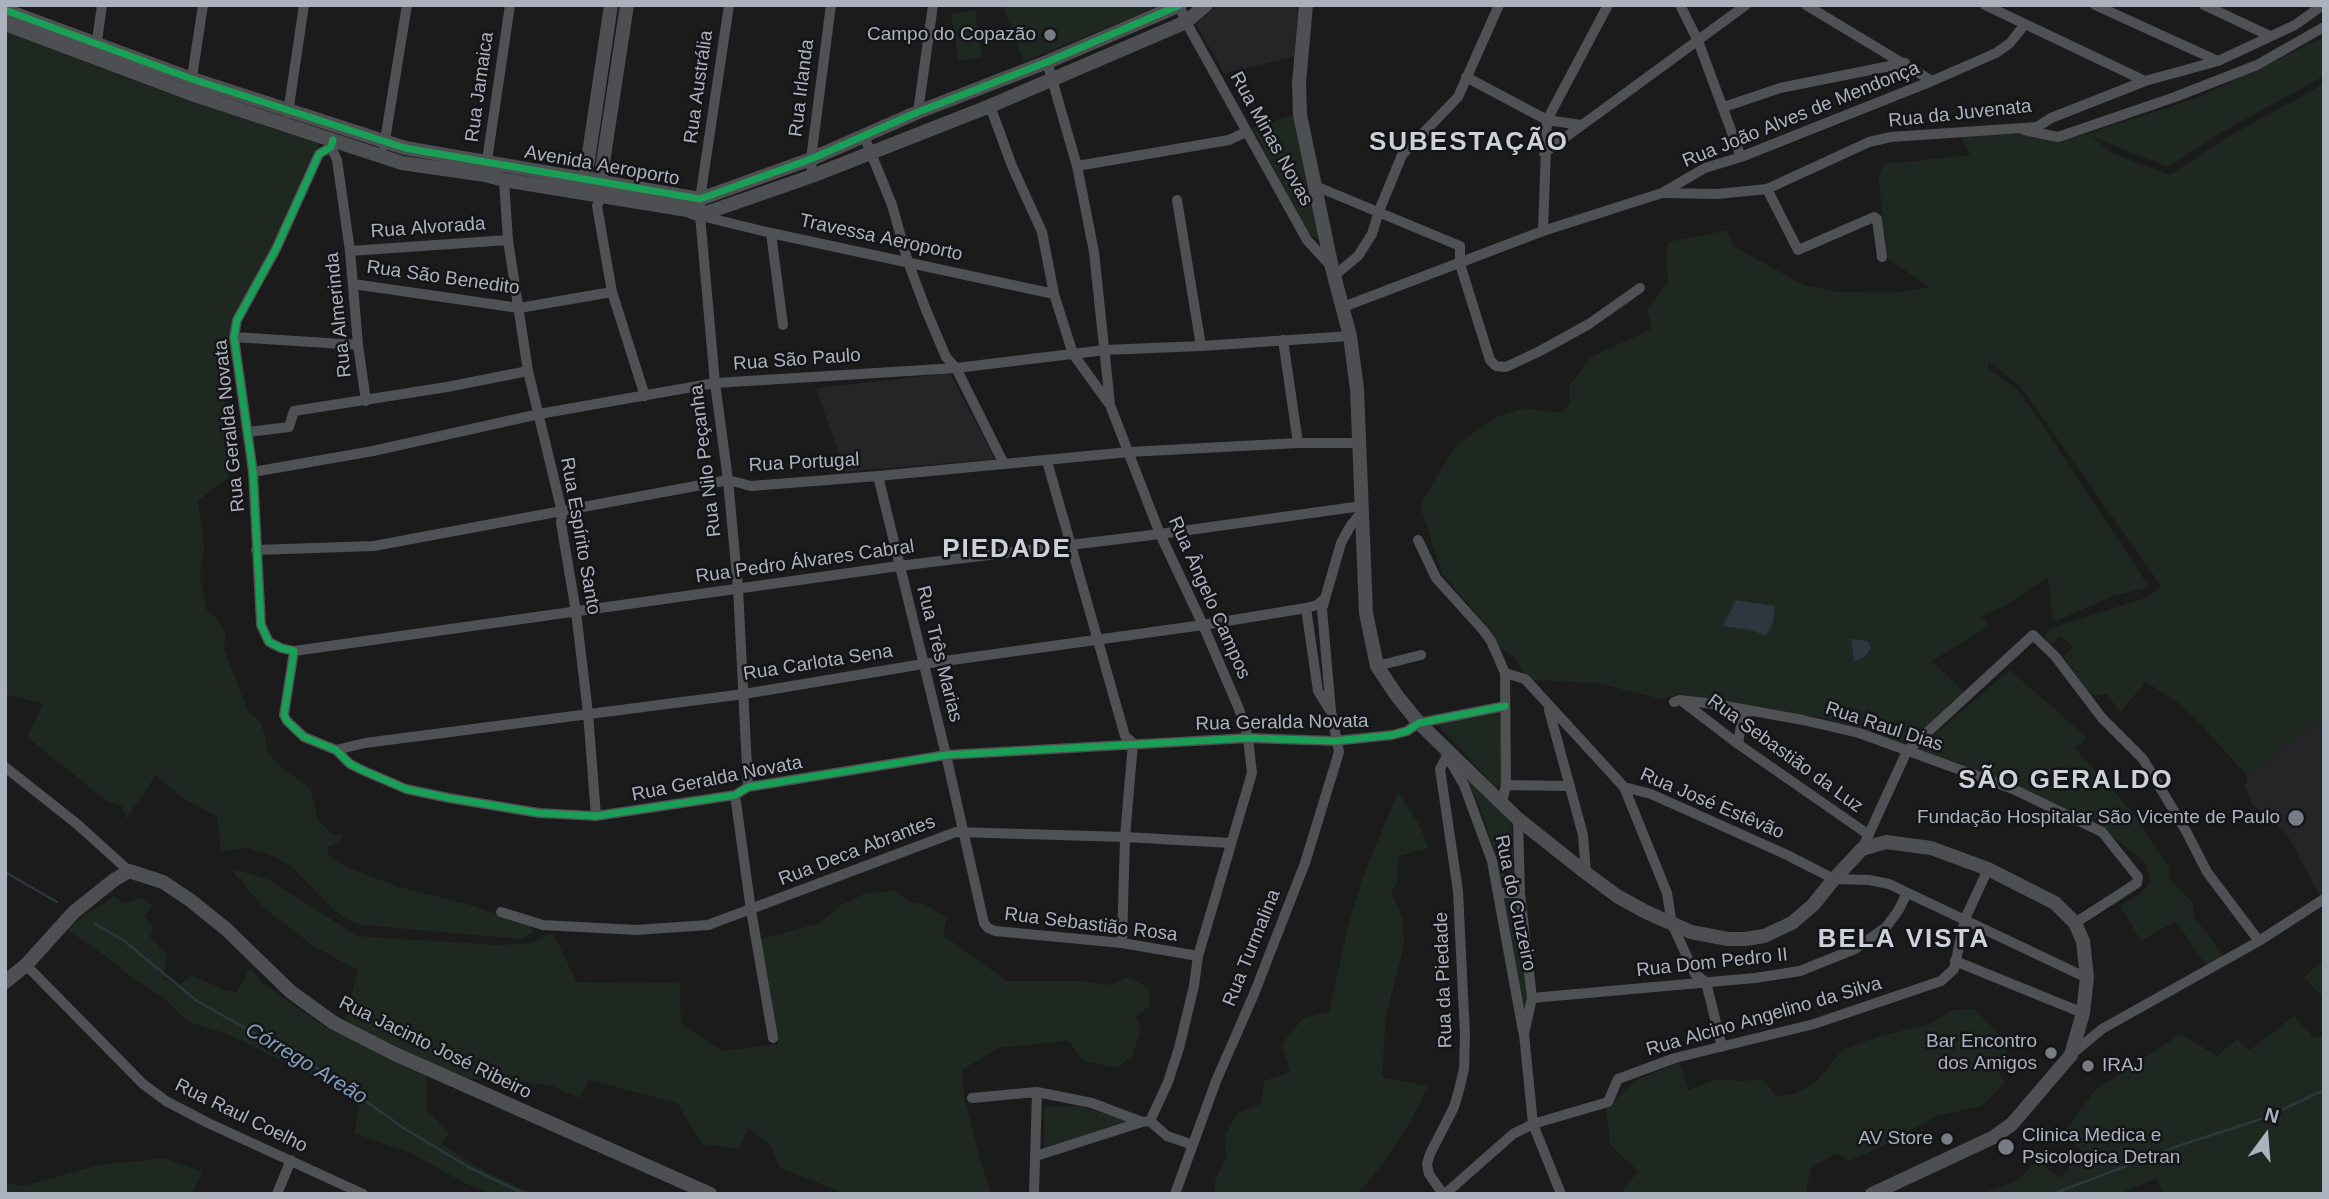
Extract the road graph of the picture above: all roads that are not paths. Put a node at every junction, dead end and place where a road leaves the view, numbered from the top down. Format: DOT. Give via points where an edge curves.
graph roads {
  1 [pos="102,5"];
  2 [pos="203,5"];
  3 [pos="304,5"];
  4 [pos="407,5"];
  5 [pos="510,5"];
  6 [pos="611,5"];
  7 [pos="627,5"];
  8 [pos="729,5"];
  9 [pos="831,5"];
  10 [pos="933,5"];
  11 [pos="1179,5"];
  12 [pos="1206,5"];
  13 [pos="1306,5"];
  14 [pos="1499,5"];
  15 [pos="1608,5"];
  16 [pos="1680,5"];
  17 [pos="1746,5"];
  18 [pos="1806,5"];
  19 [pos="1985,5"];
  20 [pos="2095,5"];
  21 [pos="2204,5"];
  22 [pos="2319,6"];
  23 [pos="5,10"];
  24 [pos="1186,22"];
  25 [pos="5,24"];
  26 [pos="2025,24"];
  27 [pos="2324,27"];
  28 [pos="2270,36"];
  29 [pos="1698,41"];
  30 [pos="96,52"];
  31 [pos="2218,61"];
  32 [pos="1047,62"];
  33 [pos="1905,63"];
  34 [pos="1466,77"];
  35 [pos="1052,79"];
  36 [pos="1932,81"];
  37 [pos="2145,81"];
  38 [pos="191,86"];
  39 [pos="990,106"];
  40 [pos="1724,107"];
  41 [pos="918,112"];
  42 [pos="287,118"];
  43 [pos="1547,120"];
  44 [pos="1581,125"];
  45 [pos="2020,129"];
  46 [pos="1246,132"];
  47 [pos="864,136"];
  48 [pos="332,143"];
  49 [pos="384,150"];
  50 [pos="871,152"];
  51 [pos="1544,153"];
  52 [pos="1741,157"];
  53 [pos="811,159"];
  54 [pos="1077,166"];
  55 [pos="486,168"];
  56 [pos="812,176"];
  57 [pos="504,180"];
  58 [pos="1314,185"];
  59 [pos="1768,189"];
  60 [pos="593,191"];
  61 [pos="1662,193"];
  62 [pos="700,199"];
  63 [pos="1177,200"];
  64 [pos="1378,211"];
  65 [pos="700,215"];
  66 [pos="1543,231"];
  67 [pos="771,233"];
  68 [pos="508,240"];
  69 [pos="350,251"];
  70 [pos="1882,257"];
  71 [pos="908,262"];
  72 [pos="1460,264"];
  73 [pos="1333,272"];
  74 [pos="353,284"];
  75 [pos="1640,288"];
  76 [pos="612,292"];
  77 [pos="1054,294"];
  78 [pos="1343,307"];
  79 [pos="519,308"];
  80 [pos="783,325"];
  81 [pos="1350,336"];
  82 [pos="234,337"];
  83 [pos="1283,340"];
  84 [pos="358,345"];
  85 [pos="1201,346"];
  86 [pos="1105,350"];
  87 [pos="1073,354"];
  88 [pos="956,368"];
  89 [pos="528,371"];
  90 [pos="715,383"];
  91 [pos="645,396"];
  92 [pos="366,401"];
  93 [pos="1110,405"];
  94 [pos="539,414"];
  95 [pos="248,432"];
  96 [pos="1298,443"];
  97 [pos="1359,443"];
  98 [pos="1129,452"];
  99 [pos="1047,461"];
  100 [pos="1004,464"];
  101 [pos="253,472"];
  102 [pos="878,476"];
  103 [pos="728,480"];
  104 [pos="1362,509"];
  105 [pos="562,512"];
  106 [pos="1160,534"];
  107 [pos="1418,540"];
  108 [pos="1072,545"];
  109 [pos="256,550"];
  110 [pos="899,566"];
  111 [pos="738,588"];
  112 [pos="1323,604"];
  113 [pos="1306,608"];
  114 [pos="576,612"];
  115 [pos="1203,625"];
  116 [pos="1097,640"];
  117 [pos="294,651"];
  118 [pos="1421,654"];
  119 [pos="923,664"];
  120 [pos="1377,666"];
  121 [pos="1505,673"];
  122 [pos="744,694"];
  123 [pos="1677,701"];
  124 [pos="1714,704"];
  125 [pos="1505,706"];
  126 [pos="1548,706"];
  127 [pos="1748,710"];
  128 [pos="1331,711"];
  129 [pos="589,713"];
  130 [pos="1706,720"];
  131 [pos="1419,723"];
  132 [pos="1248,738"];
  133 [pos="1335,741"];
  134 [pos="1133,743"];
  135 [pos="1738,744"];
  136 [pos="336,750"];
  137 [pos="1444,750"];
  138 [pos="1907,751"];
  139 [pos="946,755"];
  140 [pos="5,767"];
  141 [pos="1506,785"];
  142 [pos="1570,786"];
  143 [pos="748,787"];
  144 [pos="1624,787"];
  145 [pos="736,795"];
  146 [pos="1502,802"];
  147 [pos="596,816"];
  148 [pos="1518,819"];
  149 [pos="964,832"];
  150 [pos="1869,835"];
  151 [pos="1125,837"];
  152 [pos="1231,843"];
  153 [pos="1862,849"];
  154 [pos="1988,869"];
  155 [pos="129,871"];
  156 [pos="1586,873"];
  157 [pos="1833,879"];
  158 [pos="1907,892"];
  159 [pos="1500,893"];
  160 [pos="1520,893"];
  161 [pos="2324,899"];
  162 [pos="751,910"];
  163 [pos="501,912"];
  164 [pos="1965,919"];
  165 [pos="984,923"];
  166 [pos="2075,923"];
  167 [pos="1672,924"];
  168 [pos="2259,941"];
  169 [pos="1122,943"];
  170 [pos="1198,956"];
  171 [pos="1955,961"];
  172 [pos="26,965"];
  173 [pos="2087,978"];
  174 [pos="5,982"];
  175 [pos="1706,982"];
  176 [pos="1532,998"];
  177 [pos="2083,1013"];
  178 [pos="1524,1034"];
  179 [pos="772,1038"];
  180 [pos="1722,1046"];
  181 [pos="2071,1055"];
  182 [pos="1037,1092"];
  183 [pos="972,1098"];
  184 [pos="1146,1121"];
  185 [pos="1533,1124"];
  186 [pos="1193,1145"];
  187 [pos="1036,1156"];
  188 [pos="291,1160"];
  189 [pos="277,1194"];
  190 [pos="363,1194"];
  191 [pos="710,1194"];
  192 [pos="1034,1194"];
  193 [pos="1175,1194"];
  194 [pos="1444,1194"];
  195 [pos="1561,1194"];
  196 [pos="1872,1194"];
  1 -- 30 [label="street"];
  2 -- 38 [label="street"];
  3 -- 42 [label="street"];
  4 -- 49 [label="street"];
  5 -- 55 [label="street, Rua Jamaica"];
  6 -- 60 [label="street"];
  7 -- 60 [label="street"];
  8 -- 62 [label="street, Rua Austrália"];
  9 -- 53 [label="street, Rua Irlanda"];
  10 -- 41 [label="street"];
  11 -- 24 [label="street, Rua Minas Novas"];
  11 -- 32 [label="street, Avenida Aeroporto"];
  12 -- 24 [label="street"];
  13 -- 58 [label="street" via="1298,83"];
  14 -- 34 [label="street"];
  15 -- 43 [label="street"];
  16 -- 29 [label="street"];
  17 -- 29 [label="street"];
  18 -- 33 [label="street"];
  19 -- 26 [label="street"];
  20 -- 31 [label="street"];
  21 -- 28 [label="street"];
  22 -- 28 [label="street, Rua da Juvenata" via="2295,25"];
  23 -- 30 [label="street, Avenida Aeroporto"];
  24 -- 35 [label="street"];
  24 -- 46 [label="street, Rua Minas Novas"];
  25 -- 30 [label="street, Avenida Aeroporto"];
  26 -- 36 [label="street, Rua João Alves de Mendonça" via="1996,53"];
  26 -- 37 [label="street"];
  27 -- 45 [label="street" via="2257,65 2071,133 2058,137"];
  28 -- 31 [label="street, Rua da Juvenata"];
  29 -- 40 [label="street"];
  29 -- 44 [label="street"];
  30 -- 38 [label="street, Avenida Aeroporto"];
  31 -- 37 [label="street, Rua da Juvenata"];
  32 -- 35 [label="street"];
  32 -- 41 [label="street, Avenida Aeroporto"];
  33 -- 36 [label="street"];
  33 -- 40 [label="street" via="1780,88"];
  34 -- 43 [label="street"];
  34 -- 64 [label="street" via="1458,97 1402,155"];
  35 -- 39 [label="street"];
  35 -- 54 [label="street"];
  36 -- 52 [label="street, Rua João Alves de Mendonça"];
  37 -- 45 [label="street, Rua da Juvenata" via="2037,127"];
  38 -- 42 [label="street, Avenida Aeroporto"];
  39 -- 50 [label="street"];
  39 -- 77 [label="street, Rua Ângelo Campos" via="1042,232"];
  40 -- 52 [label="street"];
  41 -- 47 [label="street, Avenida Aeroporto"];
  42 -- 48 [label="street, Avenida Aeroporto"];
  42 -- 49 [label="street, Avenida Aeroporto"];
  43 -- 44 [label="street"];
  43 -- 51 [label="street"];
  44 -- 51 [label="street"];
  45 -- 59 [label="street, Rua da Juvenata" via="1869,142"];
  46 -- 54 [label="street" via="1229,140"];
  46 -- 73 [label="street, Rua Minas Novas" via="1307,240"];
  47 -- 50 [label="street"];
  47 -- 53 [label="street, Avenida Aeroporto"];
  48 -- 49 [label="street, Avenida Aeroporto"];
  48 -- 69 [label="street, Rua Almerinda"];
  48 -- 82 [label="street, Rua Geralda Novata" via="319,154 237,320"];
  49 -- 55 [label="street, Avenida Aeroporto" via="402,163"];
  50 -- 56 [label="street"];
  50 -- 71 [label="street"];
  51 -- 66 [label="street"];
  52 -- 61 [label="street, Rua João Alves de Mendonça" via="1704,168"];
  53 -- 56 [label="street, Rua Irlanda"];
  53 -- 62 [label="street, Avenida Aeroporto"];
  54 -- 86 [label="street" via="1094,252"];
  55 -- 57 [label="street, Avenida Aeroporto"];
  55 -- 60 [label="street, Avenida Aeroporto"];
  56 -- 65 [label="street"];
  57 -- 60 [label="street, Avenida Aeroporto"];
  57 -- 68 [label="street, Rua Espírito Santo"];
  58 -- 64 [label="street"];
  58 -- 73 [label="street"];
  59 -- 61 [label="street, Rua da Juvenata"];
  59 -- 70 [label="street" via="1798,250 1874,216"];
  60 -- 62 [label="street, Avenida Aeroporto"];
  60 -- 65 [label="street, Avenida Aeroporto"];
  60 -- 76 [label="street"];
  61 -- 66 [label="street, Rua João Alves de Mendonça"];
  62 -- 65 [label="street, Rua Austrália"];
  63 -- 85 [label="street"];
  64 -- 72 [label="street" via="1460,246"];
  64 -- 73 [label="street" via="1372,234 1358,256"];
  65 -- 67 [label="street, Travessa Aeroporto"];
  65 -- 90 [label="street, Rua Nilo Peçanha"];
  66 -- 72 [label="street, Rua João Alves de Mendonça"];
  67 -- 71 [label="street, Travessa Aeroporto"];
  67 -- 80 [label="street"];
  68 -- 69 [label="street, Rua Alvorada"];
  68 -- 79 [label="street, Rua Espírito Santo"];
  69 -- 74 [label="street, Rua Almerinda"];
  71 -- 77 [label="street, Travessa Aeroporto"];
  71 -- 88 [label="street" via="946,357"];
  72 -- 75 [label="street" via="1490,360 1502,367 1589,324"];
  72 -- 78 [label="street, Rua João Alves de Mendonça"];
  73 -- 78 [label="street"];
  74 -- 79 [label="street, Rua São Benedito"];
  74 -- 84 [label="street, Rua Almerinda"];
  76 -- 79 [label="street, Rua São Benedito"];
  76 -- 91 [label="street"];
  77 -- 87 [label="street, Rua Ângelo Campos"];
  78 -- 81 [label="street"];
  79 -- 89 [label="street, Rua Espírito Santo"];
  81 -- 83 [label="street, Rua São Paulo"];
  81 -- 97 [label="street"];
  82 -- 84 [label="street"];
  82 -- 95 [label="street, Rua Geralda Novata"];
  83 -- 85 [label="street, Rua São Paulo"];
  83 -- 96 [label="street"];
  84 -- 92 [label="street, Rua Almerinda"];
  85 -- 86 [label="street, Rua São Paulo"];
  86 -- 87 [label="street, Rua São Paulo"];
  86 -- 93 [label="street"];
  87 -- 88 [label="street, Rua São Paulo"];
  87 -- 93 [label="street, Rua Ângelo Campos"];
  88 -- 90 [label="street, Rua São Paulo"];
  88 -- 100 [label="street"];
  89 -- 92 [label="street, Rua Almerinda"];
  89 -- 94 [label="street, Rua Espírito Santo"];
  90 -- 91 [label="street, Rua São Paulo"];
  90 -- 103 [label="street, Rua Nilo Peçanha"];
  91 -- 94 [label="street, Rua São Paulo"];
  92 -- 95 [label="street" via="294,411 289,427"];
  93 -- 98 [label="street, Rua Ângelo Campos"];
  94 -- 101 [label="street, Rua São Paulo"];
  94 -- 105 [label="street, Rua Espírito Santo"];
  95 -- 101 [label="street, Rua Geralda Novata"];
  96 -- 97 [label="street, Rua Portugal"];
  96 -- 98 [label="street, Rua Portugal"];
  97 -- 104 [label="street"];
  98 -- 99 [label="street, Rua Portugal"];
  98 -- 106 [label="street, Rua Ângelo Campos"];
  99 -- 100 [label="street, Rua Portugal"];
  99 -- 108 [label="street"];
  100 -- 102 [label="street, Rua Portugal"];
  101 -- 109 [label="street, Rua Geralda Novata"];
  102 -- 103 [label="street, Rua Portugal" via="751,486"];
  102 -- 110 [label="street, Rua Três Marias"];
  103 -- 105 [label="street, Rua Portugal"];
  103 -- 111 [label="street, Rua Nilo Peçanha"];
  104 -- 106 [label="street, Rua Pedro Álvares Cabral"];
  104 -- 112 [label="street, Rua Turmalina" via="1341,543"];
  104 -- 120 [label="street" via="1366,613"];
  105 -- 109 [label="street, Rua Portugal" via="374,546"];
  105 -- 114 [label="street, Rua Espírito Santo"];
  106 -- 108 [label="street, Rua Pedro Álvares Cabral"];
  106 -- 115 [label="street, Rua Ângelo Campos"];
  107 -- 121 [label="street" via="1436,578 1491,641"];
  108 -- 110 [label="street, Rua Pedro Álvares Cabral"];
  108 -- 116 [label="street"];
  109 -- 117 [label="street, Rua Geralda Novata" via="263,631 274,646"];
  110 -- 111 [label="street, Rua Pedro Álvares Cabral"];
  110 -- 119 [label="street, Rua Três Marias"];
  111 -- 114 [label="street, Rua Pedro Álvares Cabral"];
  111 -- 122 [label="street, Rua Nilo Peçanha"];
  112 -- 113 [label="street"];
  112 -- 128 [label="street, Rua Turmalina"];
  113 -- 115 [label="street, Rua Carlota Sena"];
  113 -- 128 [label="street, Rua Turmalina" via="1318,691"];
  114 -- 117 [label="street, Rua Pedro Álvares Cabral"];
  114 -- 129 [label="street, Rua Espírito Santo"];
  115 -- 116 [label="street, Rua Carlota Sena"];
  115 -- 132 [label="street, Rua Ângelo Campos"];
  116 -- 119 [label="street, Rua Carlota Sena"];
  116 -- 134 [label="street" via="1125,736"];
  117 -- 136 [label="street, Rua Geralda Novata" via="284,709 287,721 304,737"];
  118 -- 120 [label="street"];
  119 -- 122 [label="street, Rua Carlota Sena"];
  119 -- 139 [label="street, Rua Três Marias"];
  120 -- 131 [label="street"];
  121 -- 125 [label="street"];
  121 -- 126 [label="street, Rua José Estêvão" via="1525,679"];
  122 -- 129 [label="street, Rua Carlota Sena"];
  122 -- 143 [label="street, Rua Nilo Peçanha"];
  123 -- 124 [label="street, Rua Raul Dias"];
  123 -- 130 [label="street, Rua Sebastião da Luz"];
  124 -- 127 [label="street, Rua Raul Dias"];
  124 -- 130 [label="street" via="1707,710"];
  125 -- 131 [label="street, Rua Geralda Novata"];
  125 -- 141 [label="street"];
  126 -- 142 [label="street"];
  126 -- 144 [label="street, Rua José Estêvão"];
  127 -- 135 [label="street"];
  127 -- 138 [label="street, Rua Raul Dias" via="1859,733"];
  128 -- 133 [label="street, Rua Turmalina"];
  129 -- 136 [label="street, Rua Carlota Sena"];
  129 -- 147 [label="street, Rua Espírito Santo"];
  130 -- 135 [label="street, Rua Sebastião da Luz"];
  131 -- 133 [label="street, Rua Geralda Novata" via="1392,735"];
  131 -- 137 [label="street"];
  132 -- 133 [label="street, Rua Geralda Novata"];
  132 -- 134 [label="street, Rua Geralda Novata"];
  132 -- 152 [label="street, Rua Ângelo Campos" via="1252,773"];
  133 -- 186 [label="street, Rua Turmalina" via="1339,752 1305,863"];
  134 -- 139 [label="street, Rua Geralda Novata"];
  134 -- 151 [label="street"];
  135 -- 150 [label="street, Rua Sebastião da Luz"];
  136 -- 147 [label="street, Rua Geralda Novata" via="350,764 406,789 539,813"];
  137 -- 146 [label="street"];
  137 -- 159 [label="street, Rua do Cruzeiro" via="1485,837"];
  137 -- 194 [label="street, Rua da Piedade" via="1440,768 1458,891 1465,1036 1464,1069 1454,1107 1427,1164"];
  138 -- 150 [label="street"];
  138 -- 166 [label="street, Rua Raul Dias" via="2013,789 2102,832 2138,877 2137,883"];
  138 -- 168 [label="street" via="2033,635 2143,759 2207,872"];
  139 -- 143 [label="street, Rua Geralda Novata"];
  139 -- 149 [label="street, Rua Três Marias"];
  140 -- 155 [label="street, Rua Jacinto José Ribeiro"];
  141 -- 142 [label="street"];
  141 -- 146 [label="street"];
  142 -- 156 [label="street" via="1583,835"];
  143 -- 145 [label="street, Rua Geralda Novata"];
  144 -- 157 [label="street, Rua José Estêvão" via="1651,794"];
  144 -- 167 [label="street" via="1667,893"];
  145 -- 147 [label="street, Rua Geralda Novata"];
  145 -- 162 [label="street"];
  146 -- 148 [label="street"];
  148 -- 156 [label="street"];
  148 -- 160 [label="street, Rua do Cruzeiro"];
  149 -- 151 [label="street, Rua Deca Abrantes"];
  149 -- 162 [label="street, Rua Deca Abrantes"];
  149 -- 165 [label="street, Rua Três Marias"];
  150 -- 153 [label="street"];
  151 -- 152 [label="street, Rua Deca Abrantes"];
  151 -- 169 [label="street"];
  152 -- 170 [label="street, Rua Ângelo Campos"];
  153 -- 154 [label="street" via="1886,842 1911,844"];
  153 -- 157 [label="street"];
  154 -- 164 [label="street"];
  154 -- 166 [label="street" via="2055,903"];
  155 -- 172 [label="street" via="74,912"];
  155 -- 191 [label="street, Rua Jacinto José Ribeiro" via="163,882 190,900 291,992 334,1023"];
  156 -- 167 [label="street" via="1617,896"];
  157 -- 158 [label="street, Rua José Estêvão" via="1869,880"];
  157 -- 167 [label="street" via="1792,923 1764,936 1728,939"];
  158 -- 164 [label="street, Rua José Estêvão"];
  158 -- 175 [label="street, Rua Dom Pedro II" via="1886,927 1854,949 1800,971"];
  159 -- 160 [label="street"];
  159 -- 178 [label="street, Rua do Cruzeiro"];
  160 -- 176 [label="street, Rua do Cruzeiro"];
  161 -- 168 [label="street"];
  162 -- 163 [label="street, Rua Deca Abrantes" via="708,925 636,930 543,925"];
  162 -- 179 [label="street"];
  164 -- 171 [label="street"];
  164 -- 173 [label="street, Rua José Estêvão"];
  165 -- 169 [label="street, Rua Sebastião Rosa" via="995,932"];
  166 -- 173 [label="street" via="2083,941"];
  167 -- 175 [label="street" via="1695,974"];
  168 -- 181 [label="street" via="2102,1029"];
  169 -- 170 [label="street, Rua Sebastião Rosa"];
  170 -- 184 [label="street, Rua Ângelo Campos" via="1179,1048 1168,1082"];
  171 -- 177 [label="street"];
  171 -- 180 [label="street, Rua Alcino Angelino da Silva" via="1941,981 1814,1024"];
  172 -- 174 [label="street"];
  172 -- 188 [label="street, Rua Raul Coelho" via="143,1084 181,1110"];
  173 -- 177 [label="street"];
  175 -- 176 [label="street, Rua Dom Pedro II"];
  175 -- 180 [label="street"];
  176 -- 178 [label="street, Rua do Cruzeiro"];
  177 -- 181 [label="street"];
  178 -- 185 [label="street, Rua do Cruzeiro"];
  180 -- 185 [label="street, Rua Alcino Angelino da Silva" via="1618,1079 1608,1102"];
  181 -- 196 [label="street" via="2012,1124 1994,1137"];
  182 -- 183 [label="street"];
  182 -- 184 [label="street" via="1092,1103"];
  182 -- 187 [label="street"];
  184 -- 186 [label="street" via="1167,1136"];
  184 -- 187 [label="street"];
  185 -- 194 [label="street" via="1513,1134"];
  185 -- 195 [label="street, Rua do Cruzeiro"];
  186 -- 193 [label="street, Rua Turmalina"];
  187 -- 192 [label="street"];
  188 -- 189 [label="street"];
  188 -- 190 [label="street, Rua Raul Coelho"];
}
